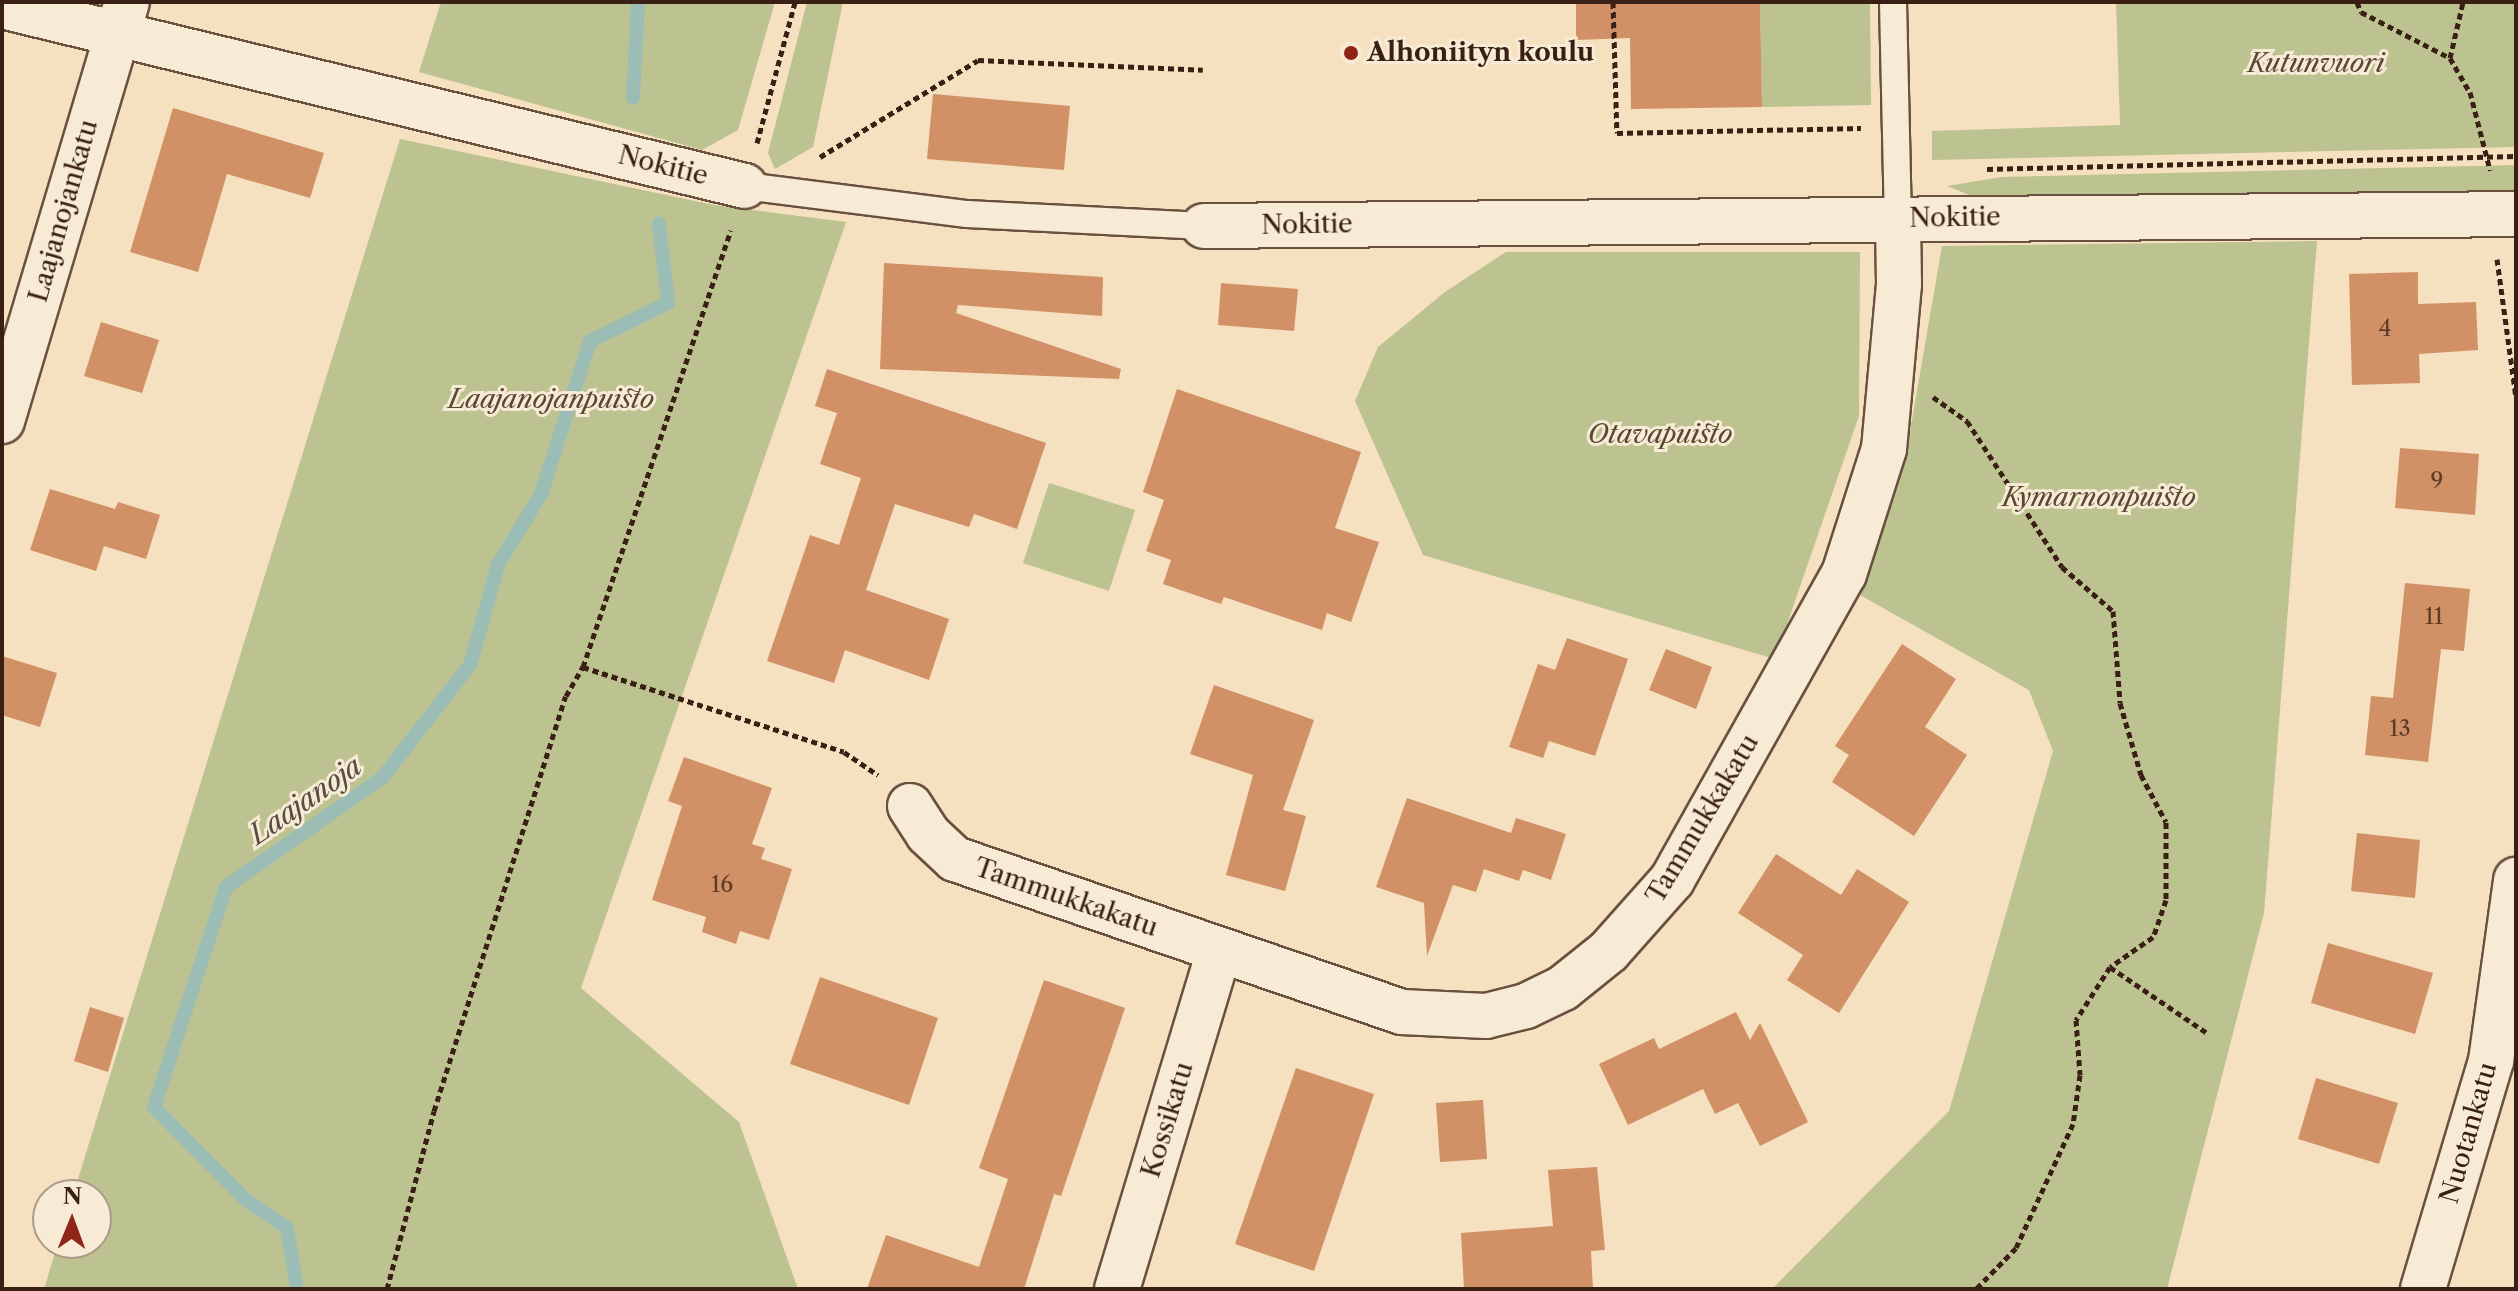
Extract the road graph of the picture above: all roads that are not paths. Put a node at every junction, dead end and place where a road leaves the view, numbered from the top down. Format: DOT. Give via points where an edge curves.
graph roads {
  1 [pos="1893,2"];
  2 [pos="2,6"];
  3 [pos="122,18"];
  4 [pos="757,187"];
  5 [pos="2504,214"];
  6 [pos="1898,220"];
  7 [pos="1204,226"];
  8 [pos="2,421"];
  9 [pos="910,806"];
  10 [pos="2516,880"];
  11 [pos="1219,951"];
  12 [pos="2503,1063"];
  13 [pos="1117,1289"];
  14 [pos="2423,1289"];
  1 -- 6 [label="lane"];
  2 -- 3 [label="street, Nokitie"];
  3 -- 4 [label="street, Nokitie"];
  3 -- 8 [label="street, Laajanojankatu"];
  4 -- 7 [label="lane, Nokitie" via="967,214"];
  5 -- 6 [label="street, Nokitie"];
  6 -- 7 [label="street, Nokitie"];
  6 -- 11 [label="street, Tammukkakatu" via="1893,368 1884,449 1844,574 1672,880 1609,951 1563,988 1526,1006 1486,1016 1438,1017 1402,1012"];
  9 -- 11 [label="street, Tammukkakatu" via="928,834 955,859"];
  10 -- 12 [label="street, Nuotankatu"];
  11 -- 13 [label="street, Kossikatu"];
  12 -- 14 [label="street, Nuotankatu"];
}
